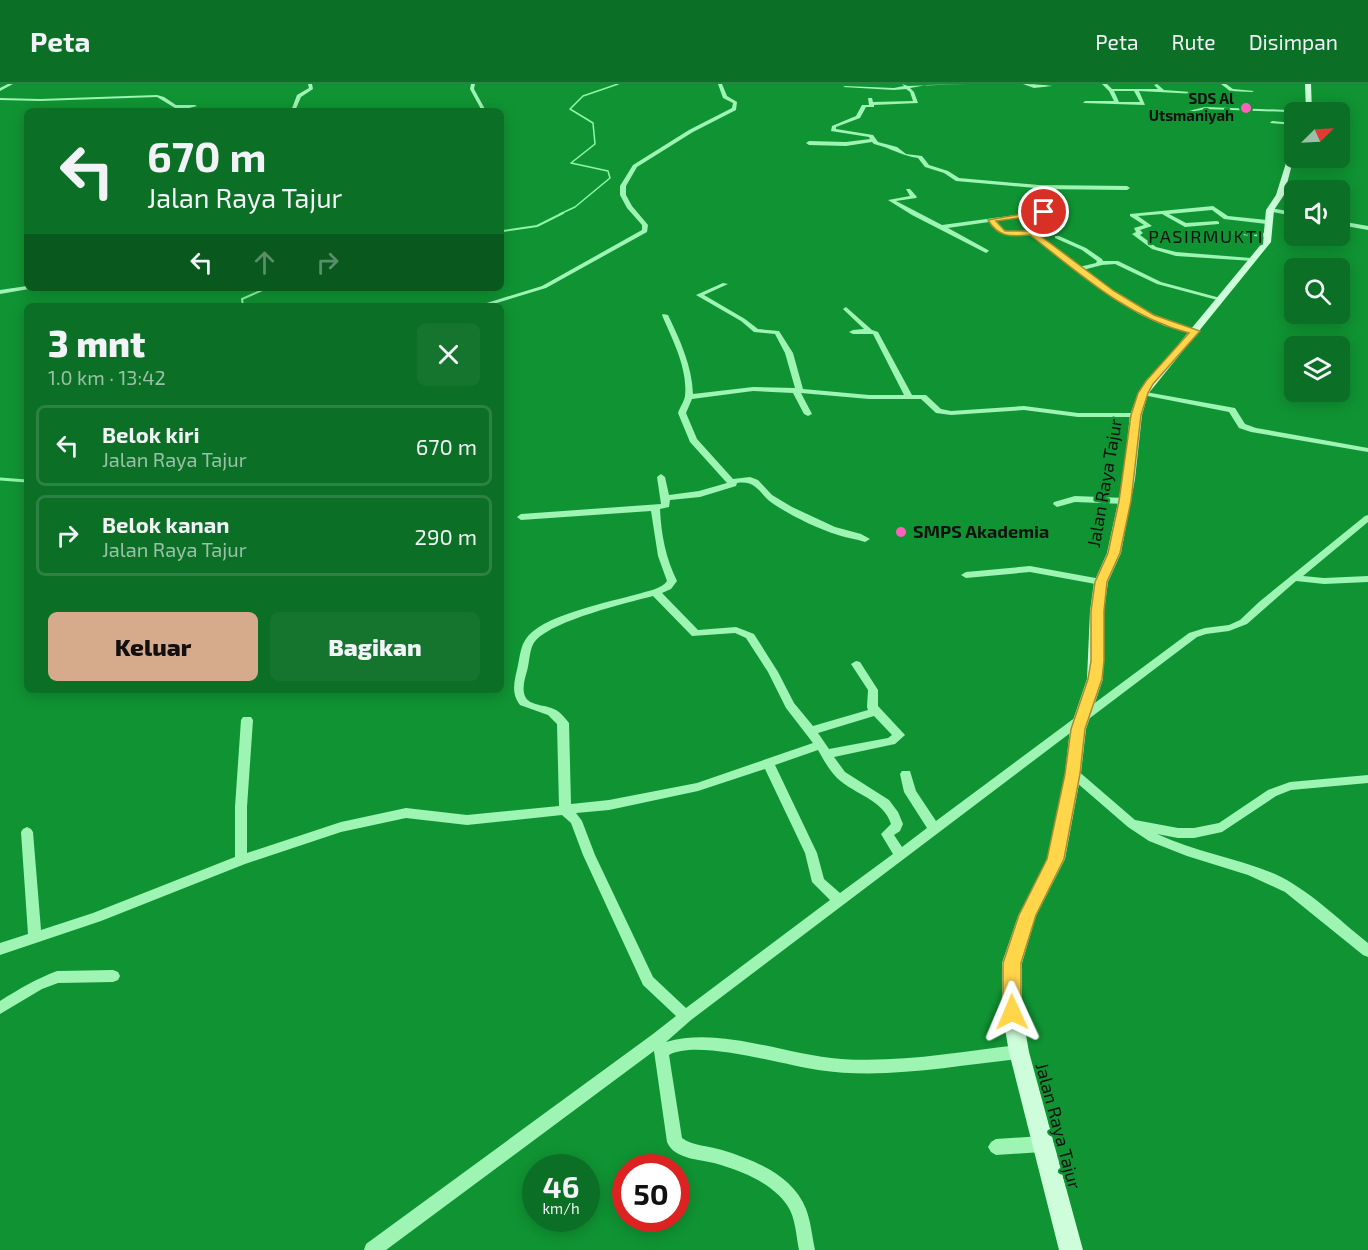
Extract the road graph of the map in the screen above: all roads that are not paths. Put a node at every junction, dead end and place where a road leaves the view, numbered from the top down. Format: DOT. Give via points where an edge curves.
graph roads {
  1 [pos="11,84"];
  2 [pos="310,84"];
  3 [pos="473,84"];
  4 [pos="720,84"];
  5 [pos="926,84"];
  6 [pos="940,84"];
  7 [pos="966,84"];
  8 [pos="978,84"];
  9 [pos="1025,84"];
  10 [pos="1104,84"];
  11 [pos="1155,84"];
  12 [pos="1183,84"];
  13 [pos="1223,84"];
  14 [pos="1308,84"];
  15 [pos="905,86"];
  16 [pos="1050,86"];
  17 [pos="845,87"];
  18 [pos="870,88"];
  19 [pos="0,90"];
  20 [pos="1111,90"];
  21 [pos="1135,90"];
  22 [pos="1160,90"];
  23 [pos="1252,91"];
  24 [pos="1189,92"];
  25 [pos="1216,94"];
  26 [pos="855,95"];
  27 [pos="0,99"];
  28 [pos="1085,101"];
  29 [pos="1115,101"];
  30 [pos="1309,102"];
  31 [pos="195,106"];
  32 [pos="294,108"];
  33 [pos="482,108"];
  34 [pos="1284,111"];
  35 [pos="1170,116"];
  36 [pos="1272,122"];
  37 [pos="1284,123"];
  38 [pos="873,140"];
  39 [pos="809,143"];
  40 [pos="846,144"];
  41 [pos="849,152"];
  42 [pos="1287,168"];
  43 [pos="1039,187"];
  44 [pos="1127,188"];
  45 [pos="908,190"];
  46 [pos="1035,204"];
  47 [pos="1044,212"];
  48 [pos="1162,212"];
  49 [pos="1284,217"];
  50 [pos="991,220"];
  51 [pos="1268,222"];
  52 [pos="1217,223"];
  53 [pos="1350,225"];
  54 [pos="942,227"];
  55 [pos="1368,228"];
  56 [pos="1230,233"];
  57 [pos="1057,237"];
  58 [pos="986,251"];
  59 [pos="1251,260"];
  60 [pos="1100,263"];
  61 [pos="1080,269"];
  62 [pos="725,284"];
  63 [pos="24,288"];
  64 [pos="0,292"];
  65 [pos="1221,299"];
  66 [pos="490,303"];
  67 [pos="846,309"];
  68 [pos="665,315"];
  69 [pos="870,331"];
  70 [pos="1195,331"];
  71 [pos="854,332"];
  72 [pos="798,391"];
  73 [pos="1143,393"];
  74 [pos="909,396"];
  75 [pos="689,397"];
  76 [pos="808,414"];
  77 [pos="1136,415"];
  78 [pos="1368,450"];
  79 [pos="661,477"];
  80 [pos="733,481"];
  81 [pos="665,498"];
  82 [pos="1125,501"];
  83 [pos="1057,504"];
  84 [pos="655,508"];
  85 [pos="521,517"];
  86 [pos="1368,518"];
  87 [pos="865,539"];
  88 [pos="966,575"];
  89 [pos="1294,578"];
  90 [pos="1368,579"];
  91 [pos="1101,582"];
  92 [pos="654,592"];
  93 [pos="856,664"];
  94 [pos="875,712"];
  95 [pos="1082,718"];
  96 [pos="247,720"];
  97 [pos="810,731"];
  98 [pos="823,749"];
  99 [pos="768,763"];
  100 [pos="906,774"];
  101 [pos="1072,774"];
  102 [pos="1368,779"];
  103 [pos="565,810"];
  104 [pos="1132,824"];
  105 [pos="934,828"];
  106 [pos="27,832"];
  107 [pos="900,855"];
  108 [pos="241,860"];
  109 [pos="840,901"];
  110 [pos="35,937"];
  111 [pos="0,949"];
  112 [pos="1368,951"];
  113 [pos="113,976"];
  114 [pos="0,1008"];
  115 [pos="686,1016"];
  116 [pos="660,1045"];
  117 [pos="1019,1052"];
  118 [pos="1042,1144"];
  119 [pos="996,1147"];
  120 [pos="372,1250"];
  121 [pos="807,1250"];
  122 [pos="1071,1250"];
  1 -- 19 [label="street"];
  2 -- 32 [label="street" via="311,89 298,96"];
  3 -- 33 [label="street"];
  4 -- 66 [label="street" via="725,97 735,102 734,110 641,160 623,186 623,195 645,225 645,231 544,287"];
  5 -- 6 [label="street"];
  5 -- 15 [label="street"];
  6 -- 7 [label="street"];
  7 -- 8 [label="street"];
  9 -- 16 [label="street"];
  10 -- 20 [label="street"];
  11 -- 22 [label="street"];
  12 -- 24 [label="street"];
  13 -- 23 [label="street" via="1232,90"];
  14 -- 30 [label="main road"];
  15 -- 18 [label="street"];
  15 -- 38 [label="street" via="916,102 871,101 872,106 864,106 858,117 834,126 833,130 866,134"];
  17 -- 18 [label="street"];
  18 -- 26 [label="street"];
  20 -- 21 [label="street"];
  20 -- 29 [label="street"];
  21 -- 22 [label="street"];
  21 -- 29 [label="street" via="1144,104"];
  22 -- 24 [label="street"];
  24 -- 25 [label="street"];
  27 -- 31 [label="street" via="157,96 177,107"];
  28 -- 29 [label="street"];
  34 -- 35 [label="street" via="1204,108"];
  36 -- 37 [label="street"];
  38 -- 40 [label="street"];
  38 -- 43 [label="street" via="920,157 927,166 958,180"];
  39 -- 40 [label="street"];
  40 -- 41 [label="street"];
  42 -- 51 [label="main road, Jalan Raya Tajur"];
  43 -- 44 [label="street"];
  43 -- 46 [label="street" via="1033,193"];
  45 -- 54 [label="street" via="914,197 891,200"];
  47 -- 50 [label="street"];
  48 -- 51 [label="street" via="1213,208 1226,218"];
  48 -- 52 [label="street" via="1185,225"];
  48 -- 59 [label="street" via="1132,215 1149,226 1136,229 1140,233 1135,234 1154,248 1176,254"];
  49 -- 51 [label="street"];
  50 -- 54 [label="street"];
  50 -- 61 [label="street" via="1002,232 1031,233"];
  51 -- 56 [label="street"];
  51 -- 59 [label="main road, Jalan Raya Tajur" via="1267,242"];
  53 -- 55 [label="street"];
  54 -- 58 [label="street"];
  57 -- 60 [label="street" via="1090,253"];
  59 -- 65 [label="main road, Jalan Raya Tajur"];
  60 -- 61 [label="street"];
  60 -- 65 [label="street" via="1116,262 1153,280"];
  61 -- 70 [label="street" via="1110,293 1151,317"];
  62 -- 72 [label="street" via="699,295 756,331 776,331 789,353"];
  63 -- 64 [label="street"];
  65 -- 70 [label="main road, Jalan Raya Tajur"];
  67 -- 69 [label="street"];
  68 -- 75 [label="street" via="676,339"];
  69 -- 71 [label="street"];
  69 -- 74 [label="street" via="883,344"];
  70 -- 73 [label="main road, Jalan Raya Tajur"];
  72 -- 74 [label="street"];
  72 -- 75 [label="street" via="743,389"];
  72 -- 76 [label="street"];
  73 -- 77 [label="main road, Jalan Raya Tajur"];
  73 -- 78 [label="street" via="1232,410 1242,426 1254,430"];
  74 -- 77 [label="street" via="923,397 939,411 951,413 1024,408 1078,415"];
  75 -- 80 [label="street" via="682,413 693,440"];
  77 -- 82 [label="main road, Jalan Raya Tajur"];
  79 -- 81 [label="street"];
  80 -- 81 [label="street" via="730,486 700,494"];
  80 -- 87 [label="street" via="755,481 773,501 840,533 858,534"];
  81 -- 84 [label="street" via="666,505"];
  82 -- 83 [label="street" via="1075,499"];
  82 -- 91 [label="main road, Jalan Raya Tajur" via="1114,553"];
  84 -- 85 [label="street"];
  84 -- 92 [label="street" via="656,534 672,581 668,587"];
  86 -- 89 [label="street"];
  88 -- 91 [label="street" via="1030,569"];
  89 -- 90 [label="street"];
  89 -- 95 [label="street" via="1239,627 1193,635"];
  91 -- 95 [label="main road, Jalan Raya Tajur" via="1095,679"];
  92 -- 97 [label="street" via="696,634 736,630 750,636 790,705"];
  92 -- 103 [label="street" via="578,615 531,638 518,686 526,705 557,713 562,723"];
  93 -- 94 [label="street" via="873,690"];
  94 -- 97 [label="street"];
  94 -- 98 [label="street" via="896,730 897,737"];
  95 -- 101 [label="main road, Jalan Raya Tajur"];
  95 -- 105 [label="street"];
  96 -- 108 [label="street"];
  97 -- 98 [label="street"];
  98 -- 99 [label="street"];
  98 -- 107 [label="street" via="842,775 888,807 897,824 887,834"];
  99 -- 103 [label="street" via="698,787"];
  99 -- 109 [label="street" via="811,853 818,882"];
  100 -- 105 [label="street" via="910,792"];
  101 -- 104 [label="street"];
  101 -- 117 [label="main road, Jalan Raya Tajur" via="1056,859 1027,915 1012,963 1012,1012"];
  102 -- 104 [label="street" via="1290,786 1272,793 1222,827 1194,833"];
  103 -- 108 [label="street" via="467,820 406,813 341,827"];
  103 -- 115 [label="street" via="576,821 648,981"];
  104 -- 112 [label="street" via="1171,846 1277,880"];
  105 -- 107 [label="street"];
  106 -- 110 [label="street"];
  107 -- 109 [label="street"];
  108 -- 110 [label="street"];
  109 -- 115 [label="street"];
  110 -- 111 [label="street"];
  113 -- 114 [label="street" via="57,976"];
  115 -- 116 [label="street"];
  116 -- 117 [label="street" via="726,1047 843,1066"];
  116 -- 120 [label="street"];
  116 -- 121 [label="street" via="675,1143 720,1157 787,1190 798,1207"];
  117 -- 118 [label="main road, Jalan Raya Tajur"];
  118 -- 119 [label="street"];
  118 -- 122 [label="main road, Jalan Raya Tajur"];
}
